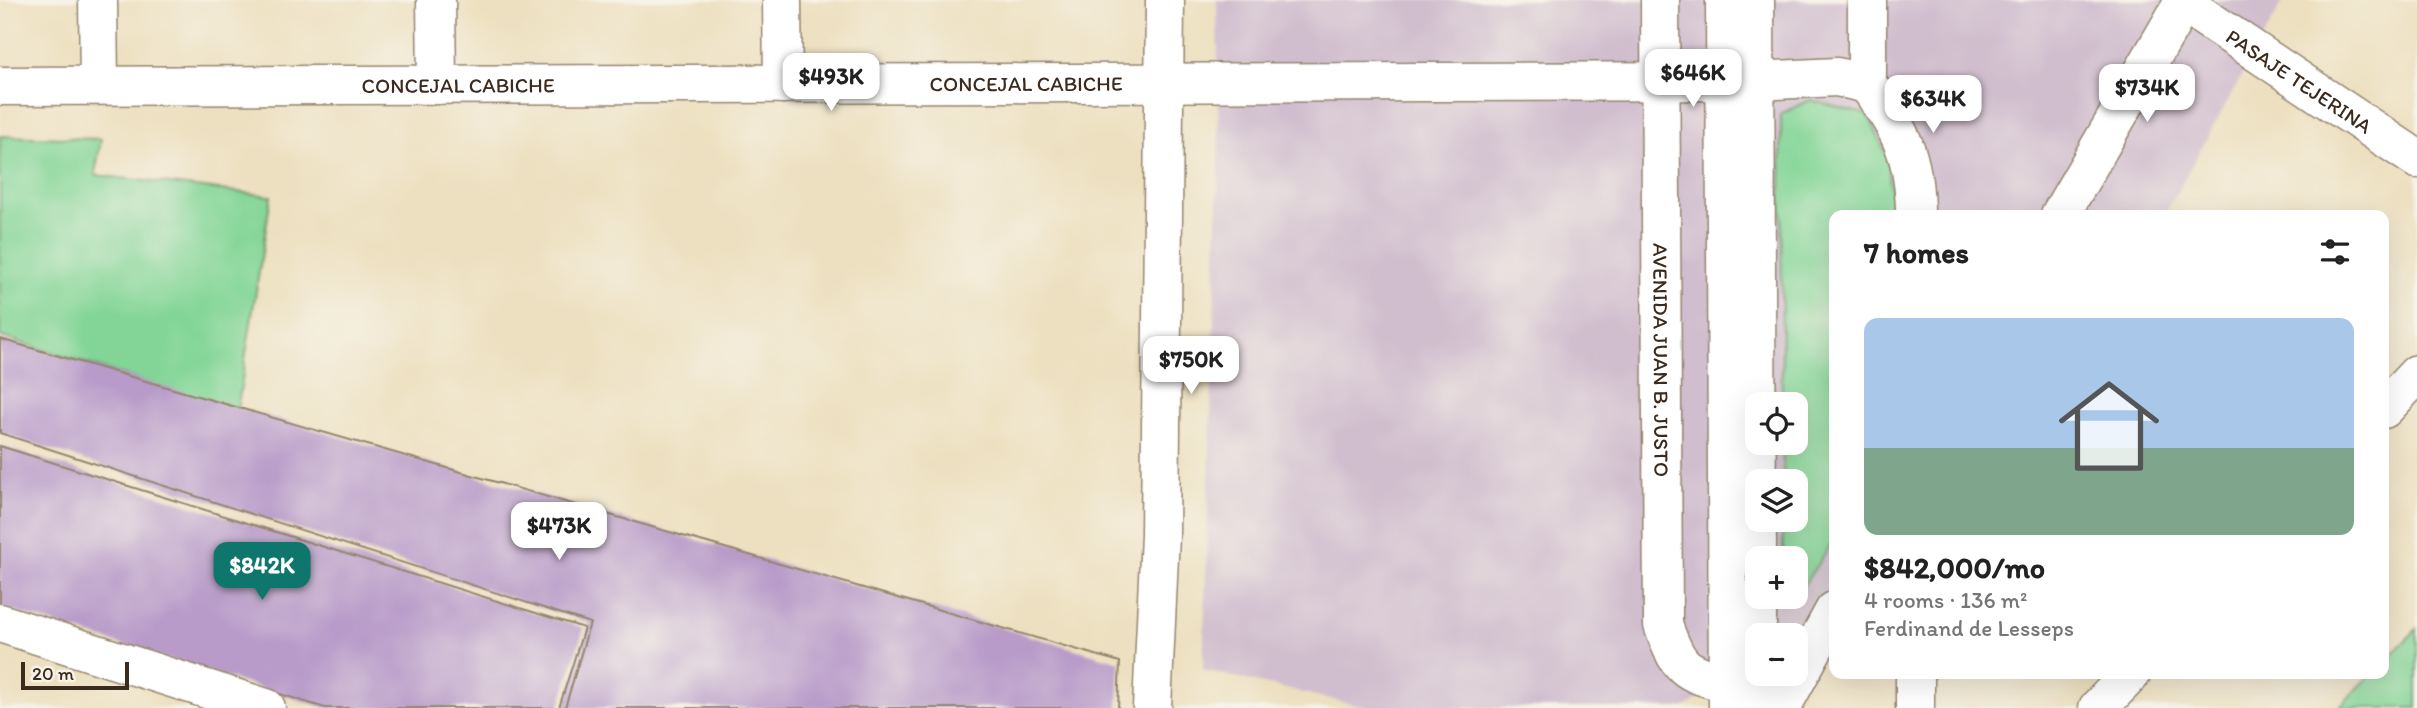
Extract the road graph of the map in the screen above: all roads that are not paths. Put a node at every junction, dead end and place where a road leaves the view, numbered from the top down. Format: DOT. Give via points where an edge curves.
graph roads {
  1 [pos="98,0"];
  2 [pos="436,0"];
  3 [pos="782,0"];
  4 [pos="1165,0"];
  5 [pos="1660,0"];
  6 [pos="1725,0"];
  7 [pos="1755,0"];
  8 [pos="1867,0"];
  9 [pos="2184,1"];
  10 [pos="1661,79"];
  11 [pos="1740,80"];
  12 [pos="783,83"];
  13 [pos="1165,83"];
  14 [pos="1867,84"];
  15 [pos="99,85"];
  16 [pos="437,85"];
  17 [pos="0,86"];
  18 [pos="2417,159"];
  19 [pos="1914,210"];
  20 [pos="2063,210"];
  21 [pos="2417,374"];
  22 [pos="2389,404"];
  23 [pos="1757,546"];
  24 [pos="1829,620"];
  25 [pos="0,623"];
  26 [pos="1915,679"];
  27 [pos="2126,679"];
  28 [pos="1738,688"];
  29 [pos="266,708"];
  30 [pos="1152,708"];
  31 [pos="1758,708"];
  32 [pos="1781,708"];
  33 [pos="1915,708"];
  34 [pos="2098,708"];
  1 -- 15 [label="street"];
  2 -- 16 [label="street"];
  3 -- 12 [label="street"];
  4 -- 13 [label="street"];
  5 -- 10 [label="street, AVENIDA JUAN B. JUSTO"];
  6 -- 11 [label="street"];
  7 -- 11 [label="street"];
  8 -- 14 [label="street"];
  9 -- 18 [label="street, PASAJE TEJERINA"];
  9 -- 20 [label="street"];
  10 -- 11 [label="street, CONCEJAL CABICHE"];
  10 -- 13 [label="street, CONCEJAL CABICHE"];
  10 -- 28 [label="street, AVENIDA JUAN B. JUSTO" via="1664,625 1673,654 1693,675"];
  11 -- 14 [label="street, CONCEJAL CABICHE" via="1837,77"];
  11 -- 23 [label="street"];
  11 -- 28 [label="street"];
  12 -- 13 [label="street, CONCEJAL CABICHE"];
  12 -- 16 [label="street, CONCEJAL CABICHE"];
  13 -- 30 [label="street" via="1160,536"];
  14 -- 19 [label="street" via="1903,136"];
  15 -- 16 [label="street, CONCEJAL CABICHE"];
  15 -- 17 [label="street, CONCEJAL CABICHE"];
  21 -- 22 [label="street"];
  24 -- 32 [label="street"];
  25 -- 29 [label="street"];
  26 -- 33 [label="street"];
  27 -- 34 [label="street"];
  28 -- 31 [label="street"];
}
